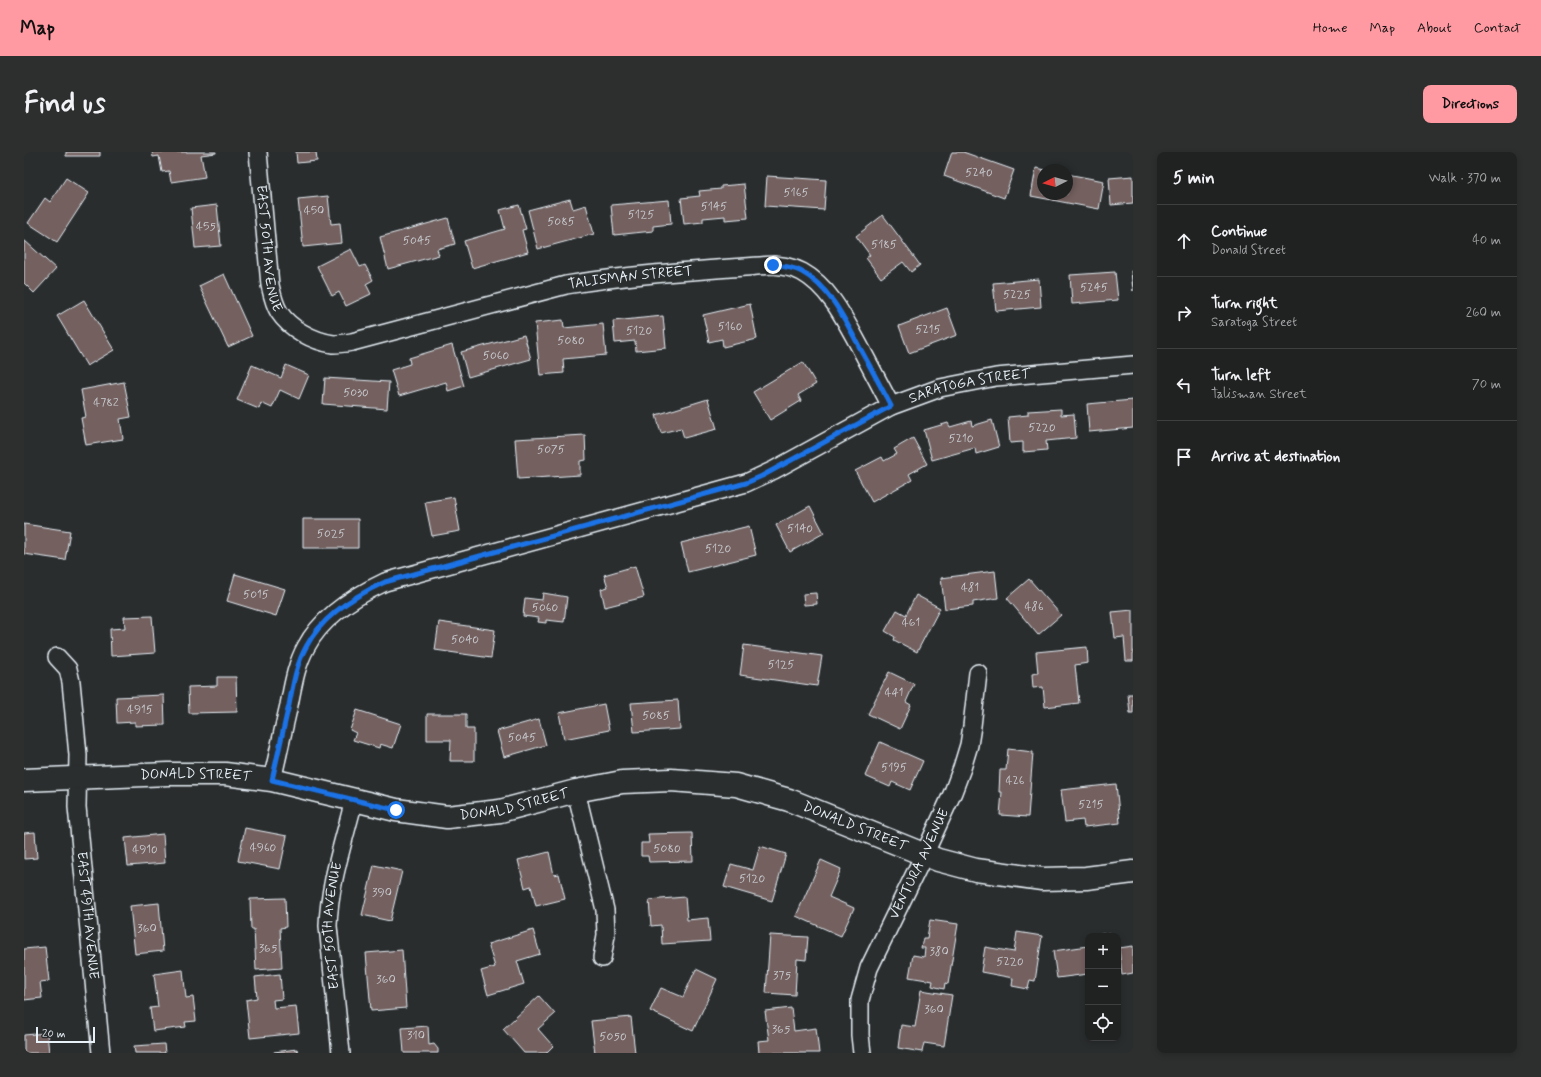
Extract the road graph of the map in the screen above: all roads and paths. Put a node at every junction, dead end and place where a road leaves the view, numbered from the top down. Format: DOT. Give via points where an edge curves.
graph roads {
  1 [pos="258,152"];
  2 [pos="303,334"];
  3 [pos="1133,365"];
  4 [pos="891,406"];
  5 [pos="57,657"];
  6 [pos="978,673"];
  7 [pos="77,777"];
  8 [pos="24,780"];
  9 [pos="272,780"];
  10 [pos="576,791"];
  11 [pos="354,800"];
  12 [pos="924,855"];
  13 [pos="1133,872"];
  14 [pos="602,958"];
  15 [pos="101,1053"];
  16 [pos="341,1053"];
  17 [pos="862,1053"];
  1 -- 2 [label="street, EAST 50TH AVENUE" via="272,292 279,312"];
  2 -- 4 [label="street, TALISMAN STREET" via="318,341 335,344 352,342 566,285 637,275 786,266 806,274 829,296 844,318"];
  3 -- 4 [label="street, SARATOGA STREET" via="996,377 940,388"];
  4 -- 9 [label="street, SARATOGA STREET" via="746,483 385,582 363,592 342,606 323,624 306,646 298,666"];
  5 -- 7 [label="street, EAST 49TH AVENUE" via="70,675 78,756"];
  6 -- 12 [label="street, VENTURA AVENUE" via="969,745 953,792"];
  7 -- 8 [label="street, DONALD STREET"];
  7 -- 9 [label="street, DONALD STREET" via="225,774"];
  7 -- 15 [label="street, EAST 49TH AVENUE" via="77,807"];
  9 -- 11 [label="street, DONALD STREET"];
  10 -- 11 [label="street, DONALD STREET" via="500,811 447,817 396,810"];
  10 -- 12 [label="street, DONALD STREET" via="629,782 671,780 736,785 789,800"];
  10 -- 14 [label="street, DONALD STREET" via="604,910 606,935"];
  11 -- 16 [label="street, EAST 50TH AVENUE" via="335,876 328,926"];
  12 -- 13 [label="street, DONALD STREET" via="976,870 1042,879 1086,878"];
  12 -- 17 [label="street, VENTURA AVENUE" via="869,968 860,1000"];
}
